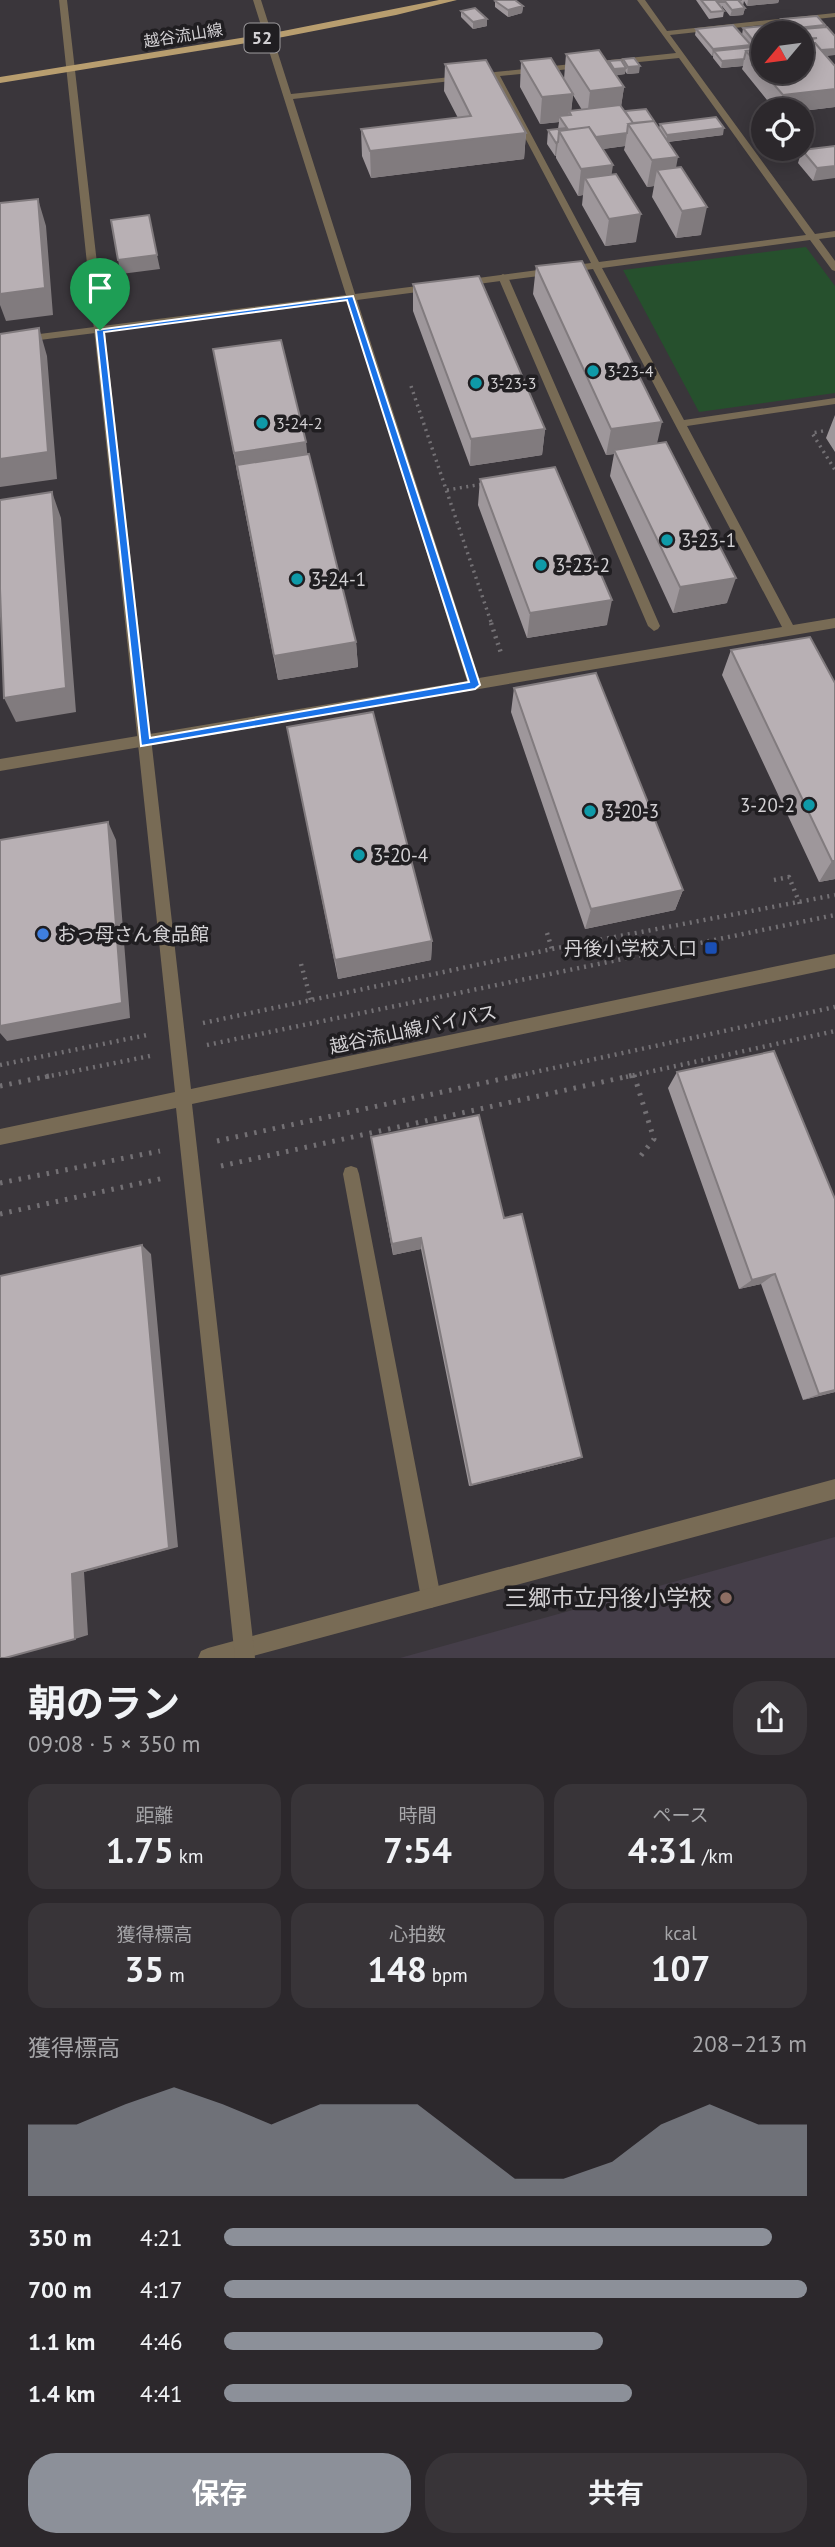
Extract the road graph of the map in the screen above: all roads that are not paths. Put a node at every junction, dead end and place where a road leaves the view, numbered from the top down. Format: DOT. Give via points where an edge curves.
graph roads {
  1 [pos="63,0"];
  2 [pos="257,0"];
  3 [pos="452,0"];
  4 [pos="641,0"];
  5 [pos="835,15"];
  6 [pos="666,33"];
  7 [pos="268,37"];
  8 [pos="681,55"];
  9 [pos="70,69"];
  10 [pos="495,75"];
  11 [pos="481,76"];
  12 [pos="467,78"];
  13 [pos="0,80"];
  14 [pos="288,97"];
  15 [pos="835,234"];
  16 [pos="813,237"];
  17 [pos="596,265"];
  18 [pos="835,268"];
  19 [pos="503,277"];
  20 [pos="350,298"];
  21 [pos="100,330"];
  22 [pos="0,342"];
  23 [pos="835,401"];
  24 [pos="680,424"];
  25 [pos="835,623"];
  26 [pos="654,626"];
  27 [pos="790,631"];
  28 [pos="475,685"];
  29 [pos="145,743"];
  30 [pos="0,765"];
  31 [pos="835,961"];
  32 [pos="184,1098"];
  33 [pos="0,1137"];
  34 [pos="351,1174"];
  35 [pos="835,1489"];
  36 [pos="431,1598"];
  37 [pos="244,1653"];
  38 [pos="208,1658"];
  1 -- 9 [label="street"];
  2 -- 7 [label="street"];
  3 -- 7 [label="main road, 越谷流山線 / 52"];
  4 -- 6 [label="street"];
  5 -- 6 [label="street"];
  6 -- 8 [label="street"];
  7 -- 9 [label="main road, 越谷流山線 / 52"];
  7 -- 14 [label="street"];
  8 -- 10 [label="street"];
  8 -- 16 [label="street"];
  9 -- 13 [label="main road, 越谷流山線 / 52"];
  9 -- 21 [label="street"];
  10 -- 11 [label="street"];
  10 -- 17 [label="street"];
  12 -- 14 [label="street"];
  14 -- 20 [label="street"];
  15 -- 16 [label="street"];
  16 -- 17 [label="street"];
  16 -- 18 [label="street"];
  17 -- 19 [label="street"];
  17 -- 24 [label="street"];
  19 -- 20 [label="street"];
  19 -- 26 [label="street"];
  20 -- 21 [label="street"];
  20 -- 28 [label="street"];
  21 -- 22 [label="street"];
  21 -- 29 [label="street"];
  23 -- 24 [label="street"];
  24 -- 27 [label="street"];
  25 -- 27 [label="street"];
  27 -- 28 [label="street"];
  28 -- 29 [label="street"];
  29 -- 30 [label="street"];
  29 -- 32 [label="street"];
  31 -- 32 [label="street, 越谷流山線バイパス"];
  32 -- 33 [label="street, 越谷流山線バイパス"];
  32 -- 37 [label="street"];
  34 -- 36 [label="street"];
  35 -- 36 [label="street"];
  36 -- 37 [label="street"];
  37 -- 38 [label="street"];
}
